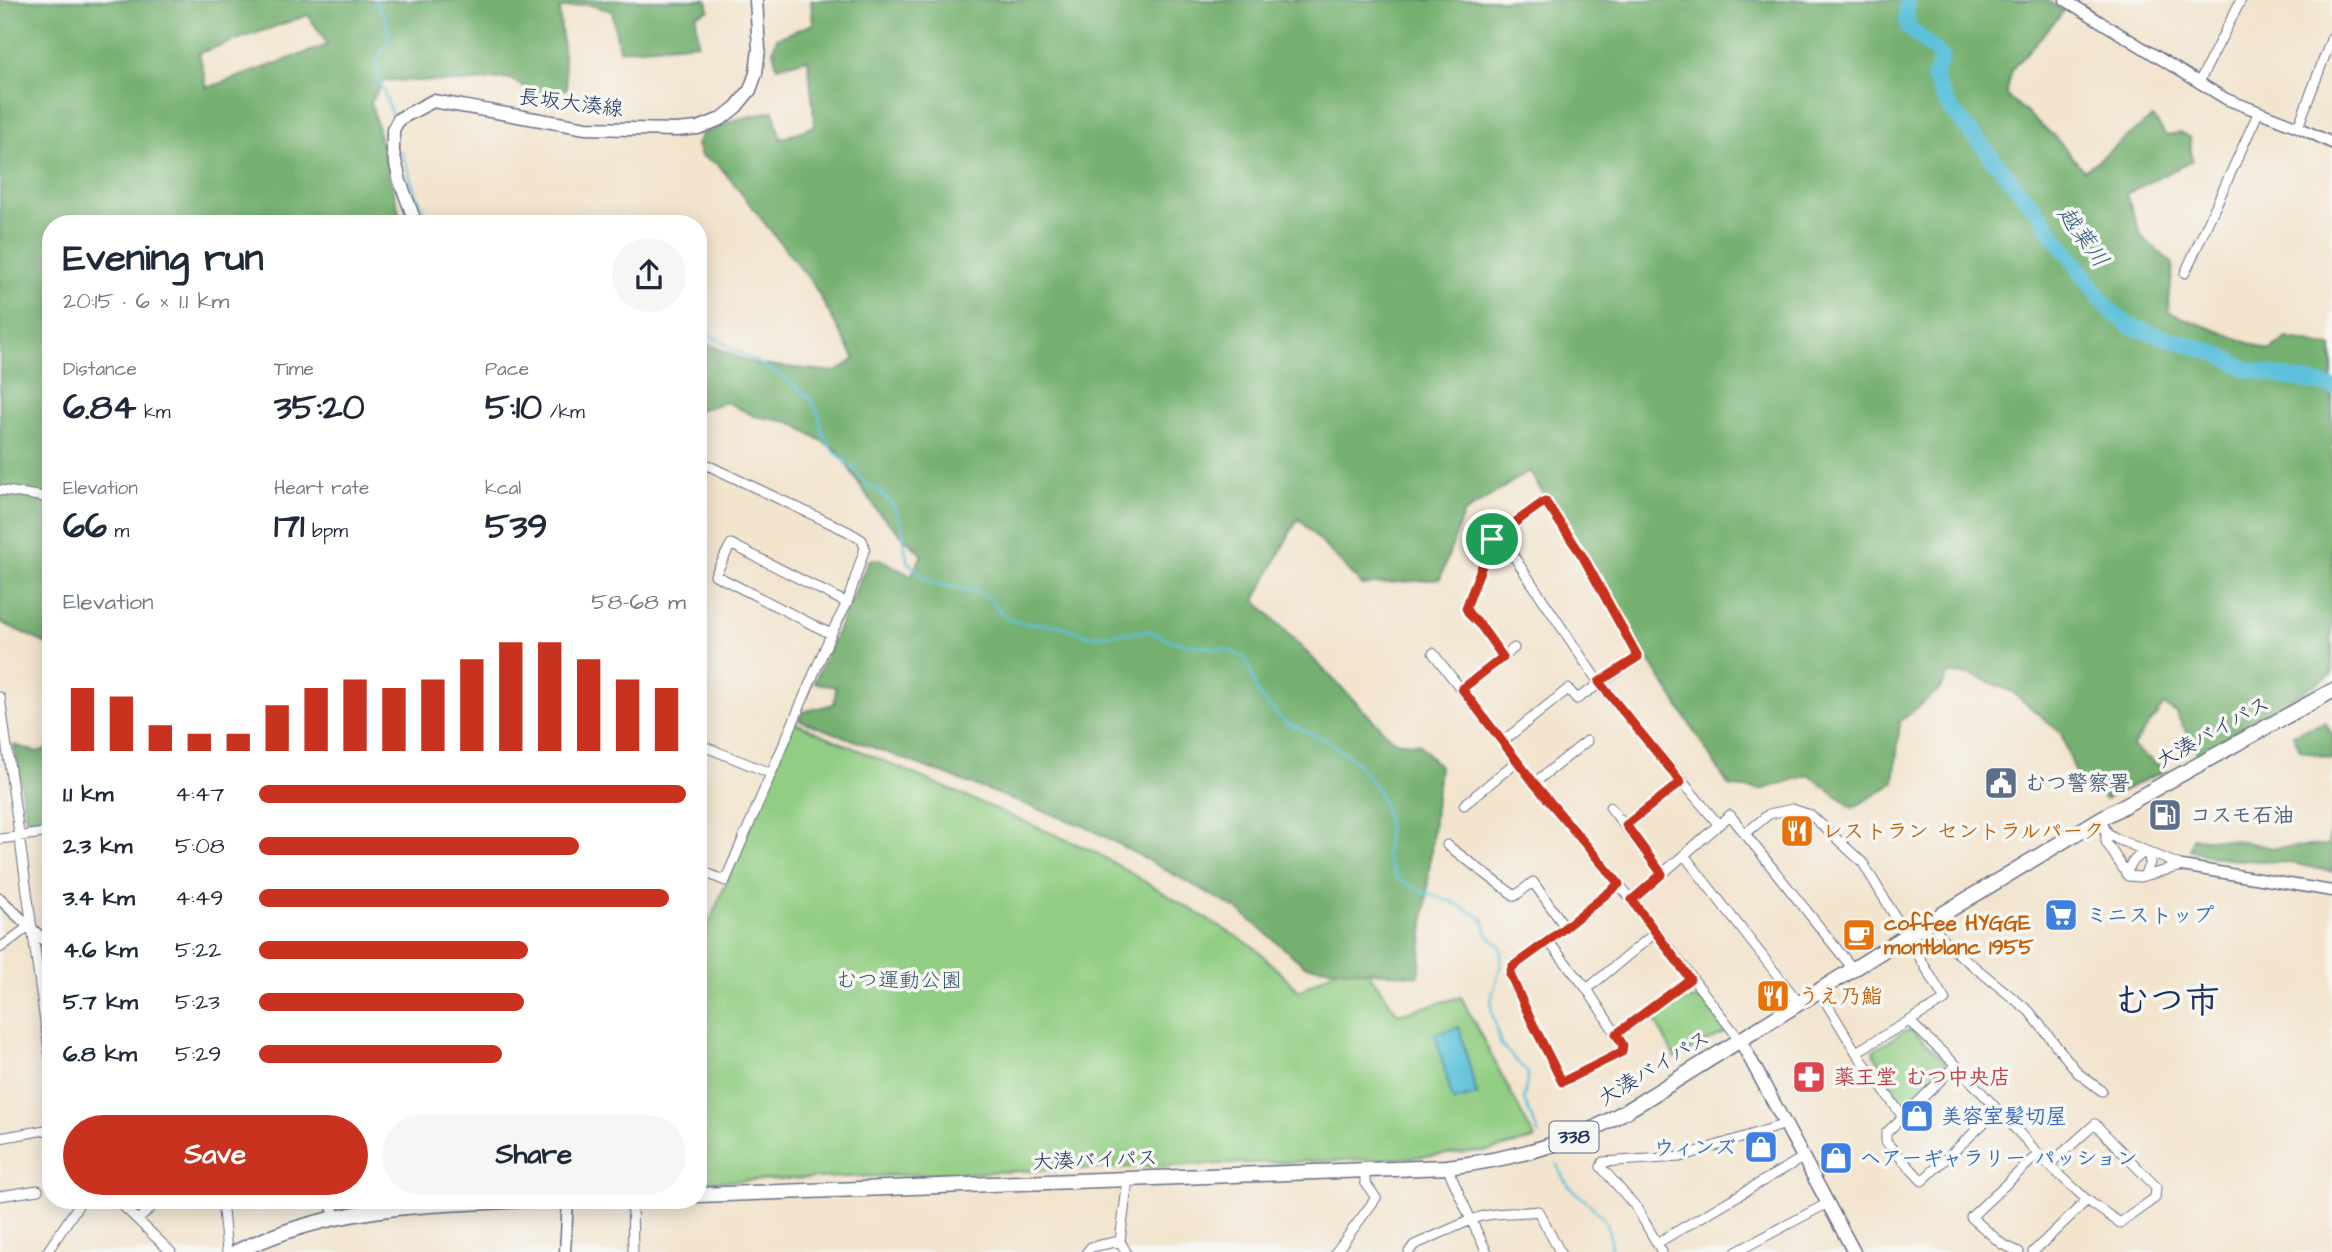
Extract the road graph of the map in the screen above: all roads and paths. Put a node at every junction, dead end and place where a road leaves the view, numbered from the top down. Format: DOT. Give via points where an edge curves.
graph roads {
  1 [pos="756,0"];
  2 [pos="2065,0"];
  3 [pos="2241,0"];
  4 [pos="2332,37"];
  5 [pos="2199,82"];
  6 [pos="2259,111"];
  7 [pos="2298,127"];
  8 [pos="2332,143"];
  9 [pos="413,215"];
  10 [pos="2185,273"];
  11 [pos="707,465"];
  12 [pos="0,490"];
  13 [pos="42,497"];
  14 [pos="1498,533"];
  15 [pos="846,603"];
  16 [pos="831,634"];
  17 [pos="1514,648"];
  18 [pos="1433,653"];
  19 [pos="1503,657"];
  20 [pos="1599,682"];
  21 [pos="1462,689"];
  22 [pos="2332,691"];
  23 [pos="0,697"];
  24 [pos="1587,741"];
  25 [pos="1502,742"];
  26 [pos="707,748"];
  27 [pos="1517,761"];
  28 [pos="770,773"];
  29 [pos="1681,782"];
  30 [pos="1534,783"];
  31 [pos="1464,804"];
  32 [pos="1610,807"];
  33 [pos="1626,825"];
  34 [pos="1719,825"];
  35 [pos="2103,826"];
  36 [pos="42,833"];
  37 [pos="1746,833"];
  38 [pos="19,836"];
  39 [pos="0,839"];
  40 [pos="1447,845"];
  41 [pos="2147,851"];
  42 [pos="1684,855"];
  43 [pos="2182,866"];
  44 [pos="707,873"];
  45 [pos="1662,874"];
  46 [pos="2126,874"];
  47 [pos="2144,876"];
  48 [pos="1619,884"];
  49 [pos="2332,891"];
  50 [pos="0,899"];
  51 [pos="1632,900"];
  52 [pos="1932,920"];
  53 [pos="1565,927"];
  54 [pos="30,929"];
  55 [pos="1655,933"];
  56 [pos="1908,934"];
  57 [pos="42,939"];
  58 [pos="1548,941"];
  59 [pos="0,948"];
  60 [pos="1853,969"];
  61 [pos="1690,979"];
  62 [pos="1587,989"];
  63 [pos="1819,990"];
  64 [pos="1799,1003"];
  65 [pos="42,1007"];
  66 [pos="1909,1021"];
  67 [pos="1616,1034"];
  68 [pos="1740,1040"];
  69 [pos="1856,1052"];
  70 [pos="1956,1065"];
  71 [pos="2102,1091"];
  72 [pos="1998,1110"];
  73 [pos="1903,1117"];
  74 [pos="1786,1124"];
  75 [pos="42,1131"];
  76 [pos="0,1138"];
  77 [pos="2038,1154"];
  78 [pos="1804,1157"];
  79 [pos="2049,1165"];
  80 [pos="1447,1167"];
  81 [pos="1365,1170"];
  82 [pos="1128,1180"];
  83 [pos="38,1190"];
  84 [pos="707,1195"];
  85 [pos="0,1196"];
  86 [pos="2087,1200"];
  87 [pos="1828,1203"];
  88 [pos="76,1209"];
  89 [pos="126,1209"];
  90 [pos="150,1209"];
  91 [pos="223,1209"];
  92 [pos="333,1209"];
  93 [pos="379,1209"];
  94 [pos="567,1209"];
  95 [pos="632,1209"];
  96 [pos="335,1217"];
  97 [pos="138,1220"];
  98 [pos="1471,1220"];
  99 [pos="1120,1241"];
  100 [pos="1659,1247"];
  101 [pos="2000,1248"];
  102 [pos="47,1252"];
  103 [pos="172,1252"];
  104 [pos="227,1252"];
  105 [pos="236,1252"];
  106 [pos="565,1252"];
  107 [pos="633,1252"];
  108 [pos="1087,1252"];
  109 [pos="1126,1252"];
  110 [pos="1336,1252"];
  111 [pos="1409,1252"];
  112 [pos="1487,1252"];
  113 [pos="1560,1252"];
  114 [pos="1736,1252"];
  115 [pos="1854,1252"];
  116 [pos="2019,1252"];
  117 [pos="2033,1252"];
  1 -- 9 [label="main road, 長坂大湊線" via="759,49 750,89 721,119 698,128 586,128 433,101 399,119 393,130 393,152"];
  2 -- 5 [label="street"];
  3 -- 5 [label="street"];
  4 -- 7 [label="street"];
  5 -- 6 [label="street" via="2226,99"];
  6 -- 7 [label="street"];
  6 -- 10 [label="street"];
  7 -- 8 [label="street"];
  11 -- 15 [label="street" via="862,540 864,556"];
  12 -- 13 [label="street"];
  14 -- 19 [label="street" via="1466,608"];
  14 -- 20 [label="street"];
  14 -- 20 [label="street" via="1545,501 1638,657"];
  15 -- 16 [label="street"];
  15 -- 16 [label="street" via="731,544 715,575"];
  16 -- 28 [label="street"];
  17 -- 19 [label="street"];
  18 -- 21 [label="street"];
  19 -- 21 [label="street"];
  20 -- 25 [label="street" via="1577,699 1568,689"];
  20 -- 29 [label="street"];
  21 -- 25 [label="street"];
  22 -- 35 [label="highway, 大湊バイパス / 338"];
  23 -- 38 [label="street"];
  24 -- 30 [label="street"];
  25 -- 27 [label="street"];
  26 -- 28 [label="street"];
  27 -- 30 [label="street"];
  27 -- 31 [label="street"];
  28 -- 44 [label="street" via="725,881"];
  29 -- 33 [label="street"];
  29 -- 34 [label="street"];
  30 -- 48 [label="street"];
  32 -- 33 [label="street"];
  33 -- 45 [label="street"];
  34 -- 37 [label="street" via="1730,815"];
  34 -- 42 [label="street"];
  35 -- 41 [label="street"];
  35 -- 46 [label="street" via="2106,842"];
  35 -- 52 [label="highway, 大湊バイパス / 338"];
  36 -- 38 [label="street"];
  37 -- 56 [label="street" via="1769,814 1792,809 1811,815 1863,863"];
  37 -- 60 [label="street"];
  38 -- 39 [label="street"];
  38 -- 54 [label="street"];
  40 -- 53 [label="street" via="1515,896 1534,882"];
  41 -- 43 [label="street"];
  41 -- 46 [label="street" via="2135,858"];
  41 -- 47 [label="street" via="2150,863"];
  42 -- 45 [label="street"];
  42 -- 64 [label="street"];
  43 -- 47 [label="street"];
  43 -- 49 [label="street"];
  45 -- 51 [label="street"];
  46 -- 47 [label="street"];
  48 -- 51 [label="street"];
  48 -- 53 [label="street"];
  50 -- 54 [label="street"];
  51 -- 55 [label="street"];
  52 -- 56 [label="highway, 大湊バイパス / 338"];
  52 -- 71 [label="street" via="1950,947 2029,1012 2078,1073"];
  53 -- 58 [label="street"];
  54 -- 57 [label="street"];
  54 -- 59 [label="street"];
  54 -- 65 [label="street"];
  55 -- 61 [label="street"];
  55 -- 62 [label="street"];
  56 -- 60 [label="highway, 大湊バイパス / 338"];
  56 -- 66 [label="street" via="1945,1000"];
  58 -- 62 [label="street"];
  58 -- 67 [label="street" via="1512,967 1510,974 1562,1082 1622,1052"];
  60 -- 63 [label="highway, 大湊バイパス / 338"];
  61 -- 67 [label="street"];
  61 -- 68 [label="street"];
  62 -- 67 [label="street"];
  63 -- 64 [label="highway, 大湊バイパス / 338"];
  63 -- 69 [label="street"];
  64 -- 68 [label="highway, 大湊バイパス / 338"];
  66 -- 69 [label="street"];
  66 -- 70 [label="street"];
  68 -- 74 [label="main road"];
  68 -- 80 [label="highway, 大湊バイパス / 338" via="1592,1130 1518,1156"];
  69 -- 73 [label="street"];
  70 -- 72 [label="street"];
  70 -- 73 [label="street"];
  72 -- 73 [label="street" via="1922,1181 1886,1142 1886,1133"];
  72 -- 77 [label="street"];
  74 -- 78 [label="main road"];
  74 -- 100 [label="street" via="1680,1157 1603,1161 1601,1167 1636,1207"];
  75 -- 76 [label="street"];
  77 -- 79 [label="street"];
  77 -- 101 [label="street" via="1971,1217"];
  78 -- 87 [label="main road"];
  78 -- 100 [label="street"];
  79 -- 86 [label="street"];
  79 -- 86 [label="street" via="2095,1124 2156,1188 2155,1198 2120,1223"];
  80 -- 81 [label="highway, 大湊バイパス / 338"];
  80 -- 98 [label="street"];
  81 -- 82 [label="highway, 大湊バイパス / 338"];
  81 -- 110 [label="street" via="1365,1182 1376,1198"];
  82 -- 84 [label="highway, 大湊バイパス / 338"];
  82 -- 99 [label="street"];
  83 -- 85 [label="street"];
  86 -- 117 [label="street"];
  87 -- 114 [label="street"];
  87 -- 115 [label="main road"];
  88 -- 102 [label="street"];
  89 -- 97 [label="street"];
  90 -- 97 [label="street"];
  91 -- 104 [label="street"];
  92 -- 96 [label="street"];
  93 -- 96 [label="highway"];
  94 -- 106 [label="street"];
  95 -- 107 [label="street"];
  96 -- 105 [label="highway"];
  97 -- 103 [label="street"];
  98 -- 111 [label="street" via="1414,1245"];
  98 -- 112 [label="street"];
  98 -- 113 [label="street" via="1538,1211"];
  99 -- 108 [label="street"];
  99 -- 109 [label="street"];
  101 -- 116 [label="street"];
}
